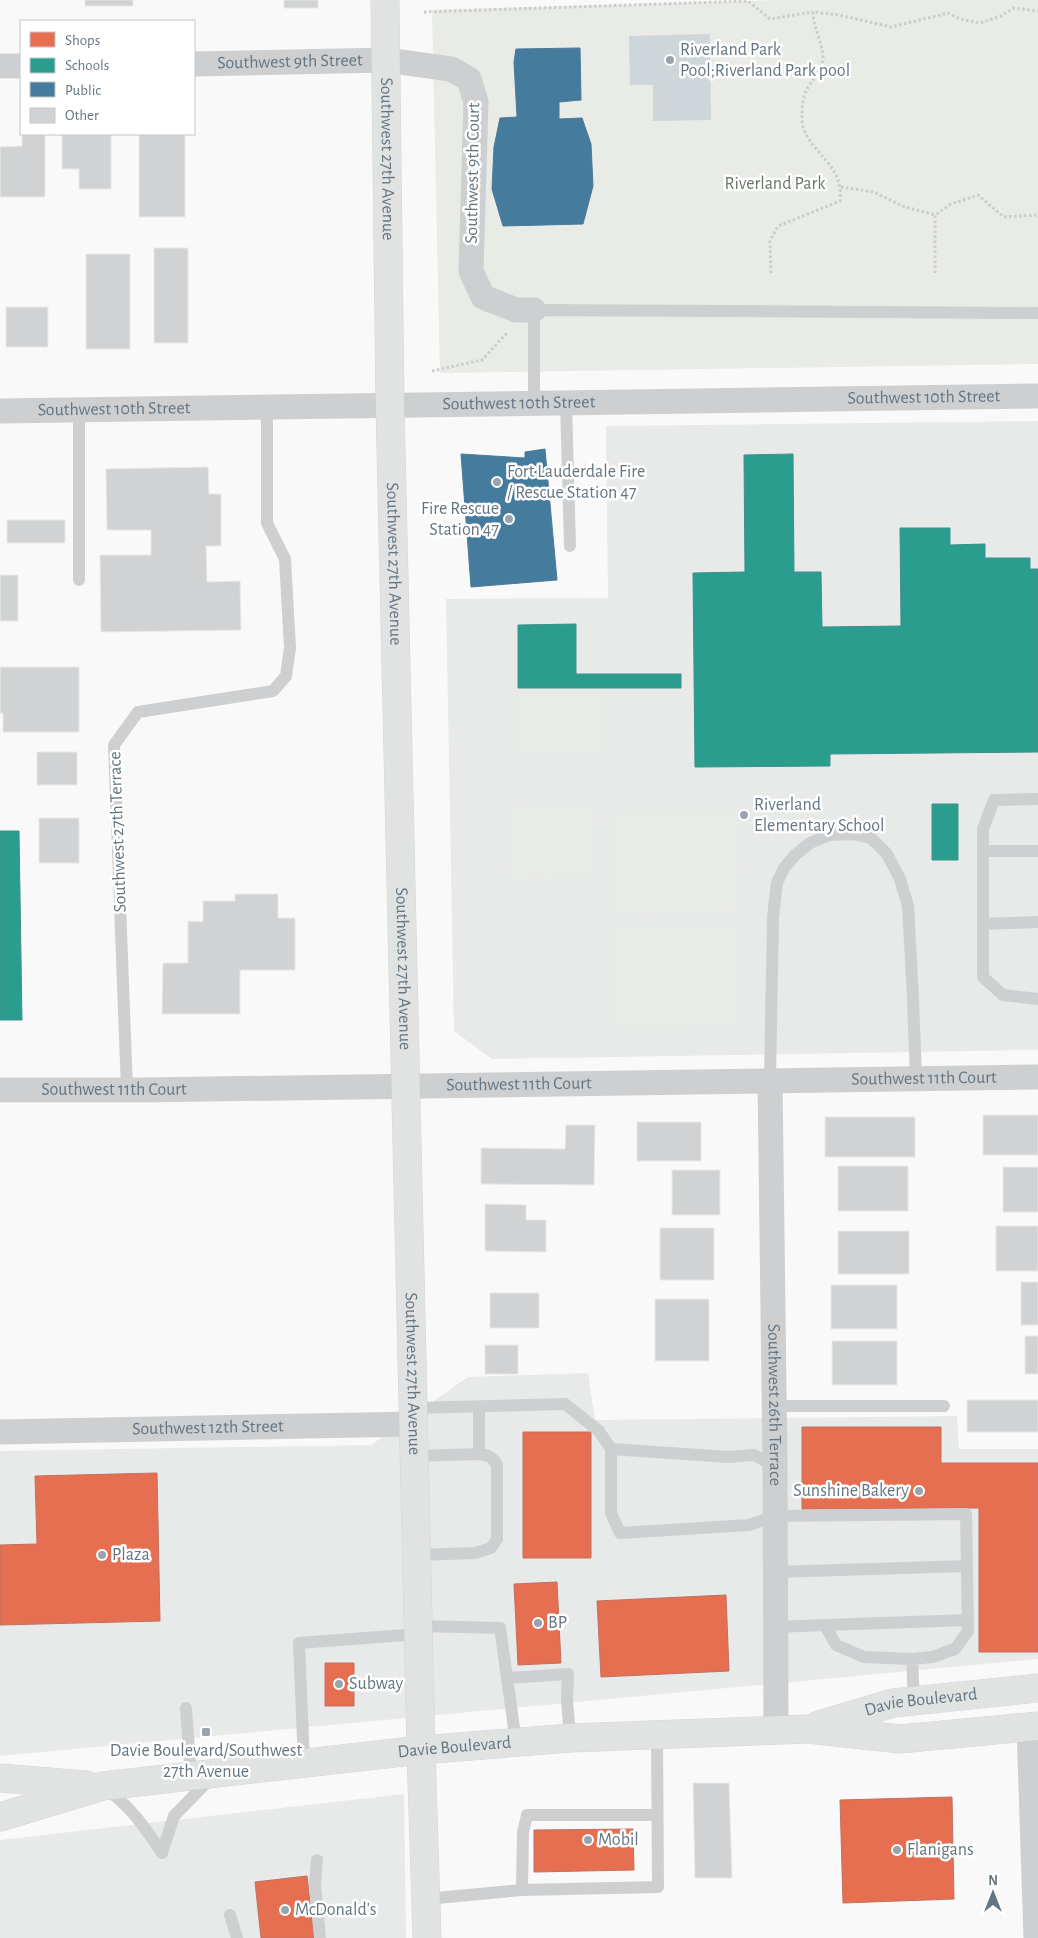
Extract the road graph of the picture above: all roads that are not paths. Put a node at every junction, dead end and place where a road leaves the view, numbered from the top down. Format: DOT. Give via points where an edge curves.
graph roads {
  1 [pos="385,0"];
  2 [pos="386,60"];
  3 [pos="195,64"];
  4 [pos="0,66"];
  5 [pos="20,66"];
  6 [pos="534,310"];
  7 [pos="1038,313"];
  8 [pos="1038,396"];
  9 [pos="534,403"];
  10 [pos="566,403"];
  11 [pos="390,406"];
  12 [pos="267,407"];
  13 [pos="79,410"];
  14 [pos="0,411"];
  15 [pos="570,546"];
  16 [pos="79,580"];
  17 [pos="1038,799"];
  18 [pos="983,851"];
  19 [pos="1038,851"];
  20 [pos="1038,922"];
  21 [pos="983,924"];
  22 [pos="1038,999"];
  23 [pos="1038,1077"];
  24 [pos="916,1079"];
  25 [pos="770,1080"];
  26 [pos="406,1086"];
  27 [pos="0,1090"];
  28 [pos="127,1090"];
  29 [pos="773,1406"];
  30 [pos="944,1406"];
  31 [pos="480,1407"];
  32 [pos="414,1416"];
  33 [pos="0,1432"];
  34 [pos="611,1449"];
  35 [pos="480,1454"];
  36 [pos="415,1456"];
  37 [pos="775,1466"];
  38 [pos="774,1516"];
  39 [pos="417,1555"];
  40 [pos="967,1566"];
  41 [pos="775,1572"];
  42 [pos="968,1620"];
  43 [pos="825,1625"];
  44 [pos="776,1627"];
  45 [pos="419,1630"];
  46 [pos="912,1659"];
  47 [pos="507,1678"];
  48 [pos="1038,1688"];
  49 [pos="914,1700"];
  50 [pos="186,1708"];
  51 [pos="1034,1727"];
  52 [pos="808,1729"];
  53 [pos="776,1730"];
  54 [pos="658,1735"];
  55 [pos="570,1738"];
  56 [pos="516,1742"];
  57 [pos="421,1750"];
  58 [pos="304,1763"];
  59 [pos="204,1774"];
  60 [pos="0,1778"];
  61 [pos="102,1786"];
  62 [pos="658,1815"];
  63 [pos="0,1817"];
  64 [pos="317,1860"];
  65 [pos="522,1890"];
  66 [pos="426,1899"];
  67 [pos="230,1915"];
  68 [pos="237,1938"];
  69 [pos="320,1938"];
  70 [pos="427,1938"];
  71 [pos="1036,1938"];
  1 -- 2 [label="street, Southwest 27th Avenue"];
  2 -- 3 [label="street, Southwest 9th Street"];
  2 -- 6 [label="street, Southwest 9th Court" via="451,69 469,79 476,102 471,271 483,297 516,310"];
  2 -- 11 [label="street, Southwest 27th Avenue"];
  4 -- 5 [label="street"];
  6 -- 7 [label="lane"];
  6 -- 9 [label="lane"];
  8 -- 10 [label="street, Southwest 10th Street"];
  9 -- 10 [label="street, Southwest 10th Street"];
  9 -- 11 [label="street, Southwest 10th Street"];
  10 -- 15 [label="lane"];
  11 -- 12 [label="street, Southwest 10th Street"];
  11 -- 26 [label="street, Southwest 27th Avenue"];
  12 -- 13 [label="street, Southwest 10th Street"];
  12 -- 28 [label="lane, Southwest 27th Terrace" via="267,523 285,559 290,648 286,676 273,691 138,712 114,745"];
  13 -- 14 [label="street, Southwest 10th Street"];
  13 -- 16 [label="lane"];
  17 -- 18 [label="lane" via="994,800 983,829"];
  18 -- 19 [label="lane"];
  18 -- 21 [label="lane"];
  20 -- 21 [label="lane"];
  21 -- 22 [label="lane" via="983,977 1003,995"];
  23 -- 24 [label="street, Southwest 11th Court"];
  24 -- 25 [label="street, Southwest 11th Court"];
  24 -- 25 [label="lane" via="908,906 900,879 887,854 871,838 852,834 829,835 810,843 784,868 777,883 773,917"];
  25 -- 26 [label="street, Southwest 11th Court"];
  25 -- 29 [label="street, Southwest 26th Terrace"];
  26 -- 28 [label="street, Southwest 11th Court"];
  26 -- 32 [label="street, Southwest 27th Avenue"];
  27 -- 28 [label="street, Southwest 11th Court"];
  29 -- 30 [label="lane"];
  29 -- 37 [label="street, Southwest 26th Terrace"];
  31 -- 32 [label="lane"];
  31 -- 34 [label="lane" via="565,1404 599,1431"];
  31 -- 35 [label="lane"];
  32 -- 33 [label="street, Southwest 12th Street"];
  32 -- 36 [label="street, Southwest 27th Avenue"];
  34 -- 37 [label="lane" via="728,1457 754,1455"];
  34 -- 38 [label="lane" via="611,1513 620,1534 749,1525"];
  35 -- 36 [label="lane"];
  35 -- 39 [label="lane" via="494,1459 497,1465 497,1539 491,1548 475,1553"];
  36 -- 39 [label="street, Southwest 27th Avenue"];
  37 -- 38 [label="street, Southwest 26th Terrace"];
  38 -- 40 [label="lane" via="966,1514"];
  38 -- 41 [label="street, Southwest 26th Terrace"];
  39 -- 45 [label="street, Southwest 27th Avenue"];
  40 -- 41 [label="lane"];
  40 -- 42 [label="lane"];
  41 -- 44 [label="street, Southwest 26th Terrace"];
  42 -- 43 [label="lane"];
  42 -- 46 [label="lane" via="968,1631 955,1649 932,1657"];
  43 -- 44 [label="lane"];
  43 -- 46 [label="lane" via="836,1645 864,1656"];
  44 -- 53 [label="street, Southwest 26th Terrace"];
  45 -- 47 [label="lane" via="500,1628"];
  45 -- 57 [label="street, Southwest 27th Avenue"];
  45 -- 58 [label="lane" via="299,1643"];
  46 -- 49 [label="lane"];
  47 -- 55 [label="lane" via="568,1674"];
  47 -- 56 [label="lane"];
  48 -- 49 [label="street, Davie Boulevard"];
  49 -- 52 [label="street, Davie Boulevard" via="894,1702"];
  50 -- 59 [label="lane"];
  51 -- 52 [label="street, Davie Boulevard" via="900,1738"];
  51 -- 71 [label="street"];
  52 -- 53 [label="street, Davie Boulevard"];
  53 -- 54 [label="street, Davie Boulevard"];
  54 -- 55 [label="street, Davie Boulevard"];
  54 -- 62 [label="lane"];
  55 -- 56 [label="street, Davie Boulevard"];
  56 -- 57 [label="street, Davie Boulevard"];
  57 -- 58 [label="street, Davie Boulevard"];
  57 -- 66 [label="street, Southwest 27th Avenue"];
  58 -- 59 [label="street, Davie Boulevard"];
  59 -- 61 [label="street, Davie Boulevard"];
  59 -- 61 [label="lane" via="174,1816 162,1853 124,1802"];
  60 -- 61 [label="street, Davie Boulevard"];
  61 -- 63 [label="street, Davie Boulevard"];
  62 -- 65 [label="lane" via="527,1815 523,1832"];
  62 -- 65 [label="lane" via="658,1887"];
  64 -- 69 [label="lane" via="315,1884"];
  65 -- 66 [label="lane"];
  66 -- 70 [label="street, Southwest 27th Avenue"];
  67 -- 68 [label="lane"];
}
